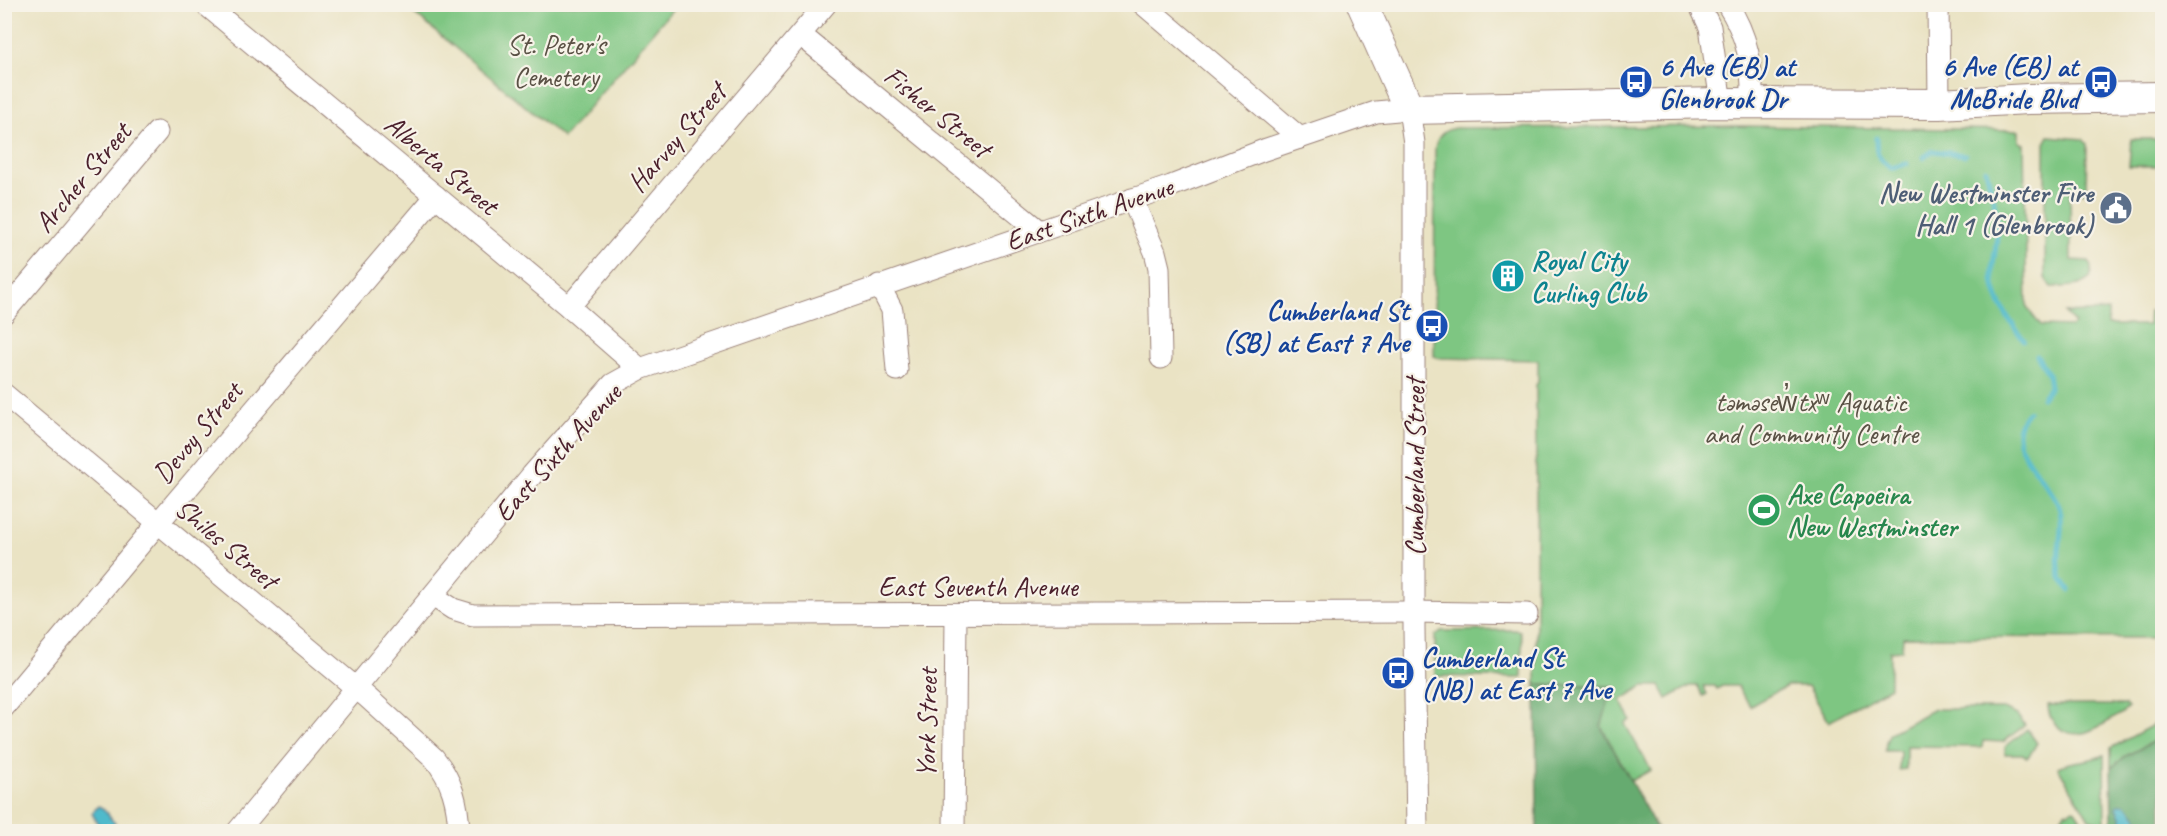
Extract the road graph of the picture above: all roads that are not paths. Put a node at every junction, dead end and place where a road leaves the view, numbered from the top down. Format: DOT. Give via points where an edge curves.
graph roads {
  1 [pos="205,4"];
  2 [pos="826,4"];
  3 [pos="1143,4"];
  4 [pos="1362,4"];
  5 [pos="1699,4"];
  6 [pos="1727,4"];
  7 [pos="1938,4"];
  8 [pos="801,35"];
  9 [pos="2163,97"];
  10 [pos="1721,103"];
  11 [pos="1752,103"];
  12 [pos="1939,104"];
  13 [pos="1409,109"];
  14 [pos="157,132"];
  15 [pos="1300,138"];
  16 [pos="436,196"];
  17 [pos="1132,199"];
  18 [pos="1039,231"];
  19 [pos="879,285"];
  20 [pos="568,307"];
  21 [pos="4,313"];
  22 [pos="1161,358"];
  23 [pos="640,369"];
  24 [pos="897,370"];
  25 [pos="4,394"];
  26 [pos="158,522"];
  27 [pos="433,596"];
  28 [pos="1414,612"];
  29 [pos="956,614"];
  30 [pos="1527,614"];
  31 [pos="357,688"];
  32 [pos="4,707"];
  33 [pos="237,831"];
  34 [pos="459,831"];
  35 [pos="954,831"];
  36 [pos="1417,831"];
  1 -- 16 [label="street, Alberta Street"];
  2 -- 8 [label="street, Harvey Street"];
  3 -- 15 [label="street"];
  4 -- 13 [label="street, Cumberland Street"];
  5 -- 10 [label="street" via="1710,27"];
  6 -- 11 [label="street" via="1751,61"];
  7 -- 12 [label="street"];
  8 -- 18 [label="street, Fisher Street"];
  8 -- 20 [label="street, Harvey Street"];
  9 -- 12 [label="street, East Sixth Avenue"];
  10 -- 11 [label="street, East Sixth Avenue"];
  10 -- 13 [label="street, East Sixth Avenue"];
  11 -- 12 [label="street, East Sixth Avenue"];
  13 -- 15 [label="street, East Sixth Avenue" via="1376,112"];
  13 -- 28 [label="street, Cumberland Street" via="1414,142"];
  14 -- 21 [label="street, Archer Street"];
  15 -- 17 [label="street, East Sixth Avenue"];
  16 -- 20 [label="street, Alberta Street"];
  16 -- 26 [label="street, Devoy Street"];
  17 -- 18 [label="street, East Sixth Avenue"];
  17 -- 22 [label="street" via="1158,268"];
  18 -- 19 [label="street, East Sixth Avenue"];
  19 -- 23 [label="street, East Sixth Avenue"];
  19 -- 24 [label="street" via="892,310"];
  20 -- 23 [label="street, Alberta Street"];
  23 -- 27 [label="street, East Sixth Avenue" via="614,384 532,475"];
  25 -- 26 [label="street, Shiles Street"];
  26 -- 31 [label="street, Shiles Street"];
  26 -- 32 [label="street, Devoy Street"];
  27 -- 29 [label="street, East Seventh Avenue" via="453,609 473,615"];
  27 -- 31 [label="street, East Sixth Avenue"];
  28 -- 29 [label="street, East Seventh Avenue"];
  28 -- 30 [label="street, East Seventh Avenue"];
  28 -- 36 [label="street, Cumberland Street"];
  29 -- 35 [label="street, York Street"];
  31 -- 33 [label="street, East Sixth Avenue"];
  31 -- 34 [label="street, Shiles Street" via="442,768 458,807"];
}
